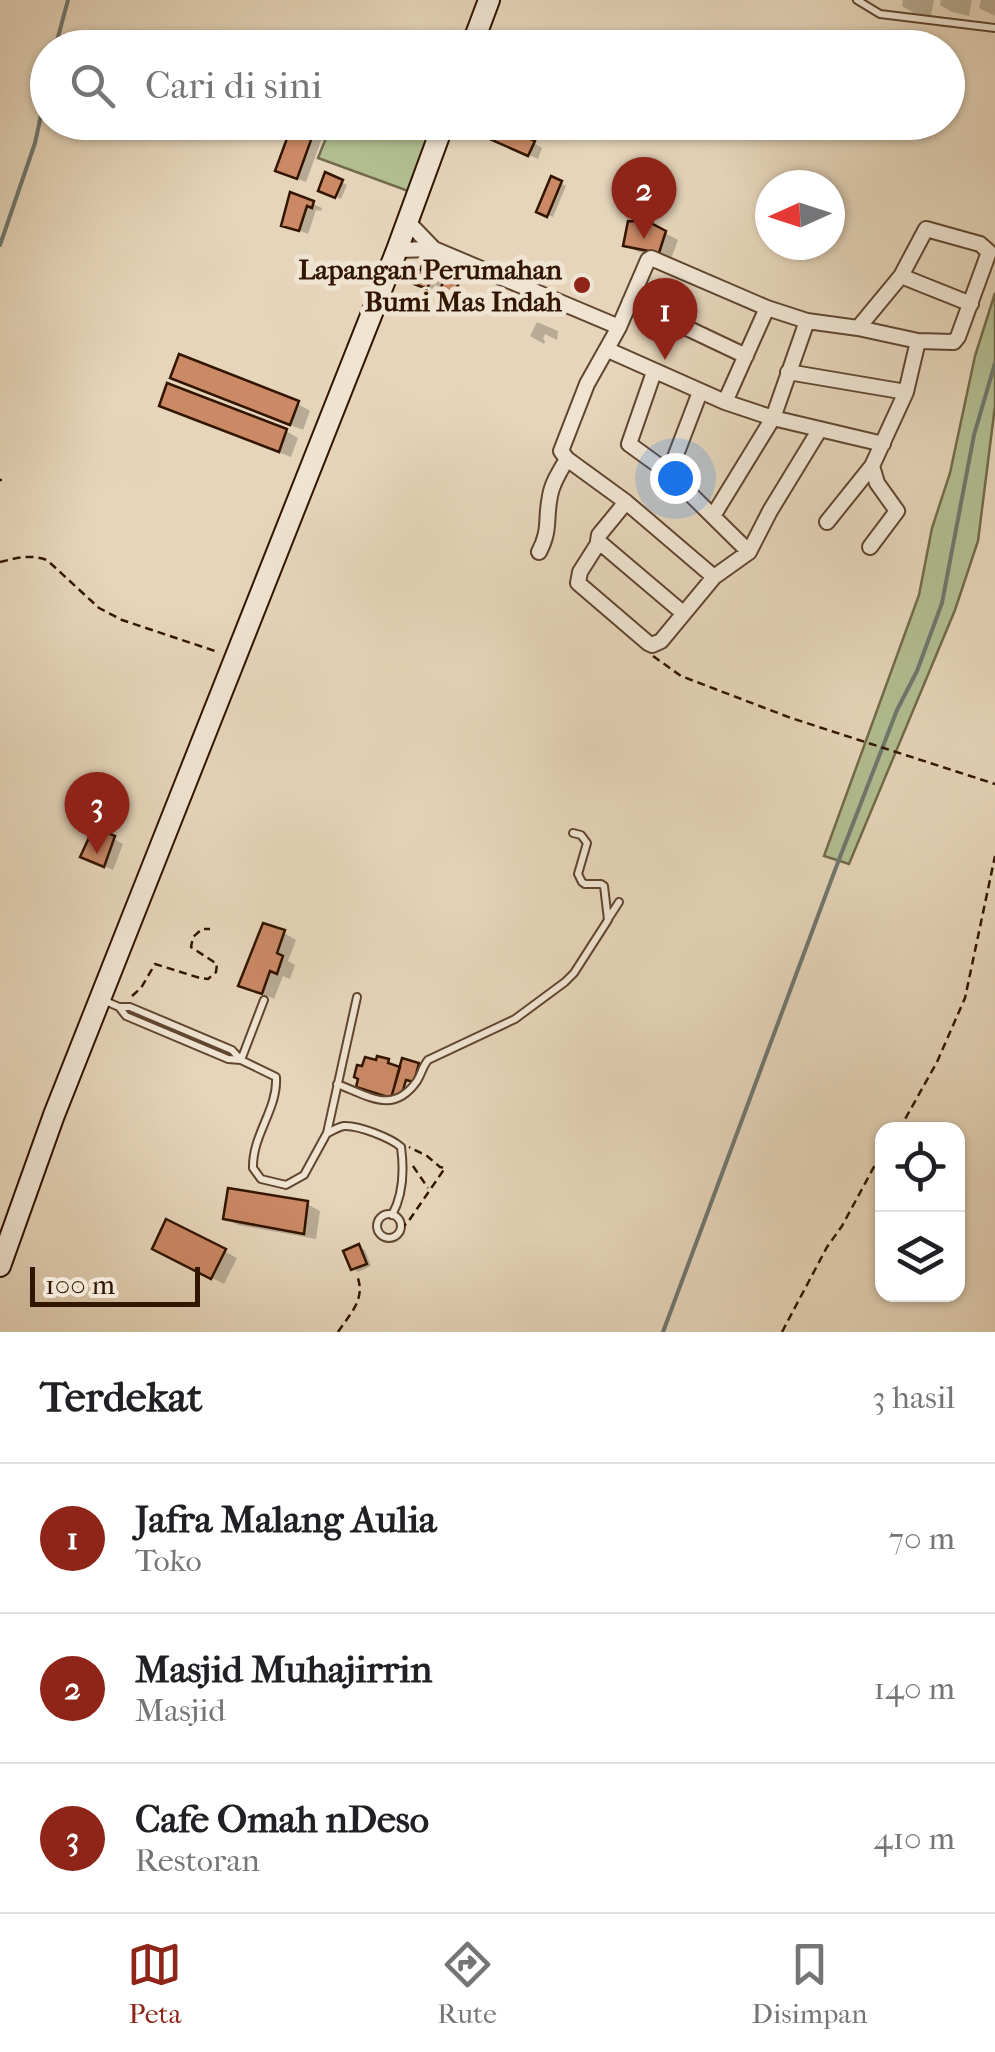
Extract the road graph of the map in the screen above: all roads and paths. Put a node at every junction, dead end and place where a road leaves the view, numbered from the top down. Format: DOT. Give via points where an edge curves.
graph roads {
  1 [pos="489,0"];
  2 [pos="857,0"];
  3 [pos="995,28"];
  4 [pos="478,30"];
  5 [pos="438,140"];
  6 [pos="408,222"];
  7 [pos="434,249"];
  8 [pos="397,250"];
  9 [pos="901,276"];
  10 [pos="630,301"];
  11 [pos="971,304"];
  12 [pos="766,308"];
  13 [pos="807,321"];
  14 [pos="619,327"];
  15 [pos="858,328"];
  16 [pos="918,341"];
  17 [pos="608,350"];
  18 [pos="746,356"];
  19 [pos="654,372"];
  20 [pos="788,372"];
  21 [pos="700,392"];
  22 [pos="906,392"];
  23 [pos="725,402"];
  24 [pos="773,418"];
  25 [pos="820,429"];
  26 [pos="882,444"];
  27 [pos="566,459"];
  28 [pos="872,466"];
  29 [pos="668,473"];
  30 [pos="626,502"];
  31 [pos="713,516"];
  32 [pos="828,522"];
  33 [pos="599,542"];
  34 [pos="870,547"];
  35 [pos="539,552"];
  36 [pos="749,552"];
  37 [pos="0,562"];
  38 [pos="714,577"];
  39 [pos="683,613"];
  40 [pos="652,645"];
  41 [pos="234,657"];
  42 [pos="995,784"];
  43 [pos="573,833"];
  44 [pos="995,856"];
  45 [pos="619,902"];
  46 [pos="608,920"];
  47 [pos="210,929"];
  48 [pos="357,997"];
  49 [pos="264,1000"];
  50 [pos="110,1003"];
  51 [pos="242,1060"];
  52 [pos="338,1084"];
  53 [pos="903,1122"];
  54 [pos="327,1134"];
  55 [pos="394,1140"];
  56 [pos="402,1164"];
  57 [pos="875,1165"];
  58 [pos="430,1190"];
  59 [pos="392,1215"];
  60 [pos="400,1228"];
  61 [pos="0,1266"];
  62 [pos="357,1275"];
  63 [pos="338,1332"];
  64 [pos="782,1332"];
  1 -- 4 [label="street"];
  2 -- 3 [label="lane" via="880,14"];
  5 -- 6 [label="street"];
  6 -- 7 [label="street"];
  6 -- 8 [label="street"];
  7 -- 8 [label="street"];
  7 -- 14 [label="street"];
  8 -- 41 [label="street"];
  9 -- 11 [label="street"];
  9 -- 11 [label="street" via="926,230 984,246 989,257"];
  9 -- 15 [label="street"];
  10 -- 12 [label="street" via="650,258"];
  10 -- 14 [label="street"];
  10 -- 18 [label="street"];
  11 -- 16 [label="street" via="954,342"];
  12 -- 13 [label="street"];
  12 -- 18 [label="street"];
  13 -- 15 [label="street"];
  13 -- 20 [label="street"];
  14 -- 17 [label="street"];
  15 -- 16 [label="street"];
  16 -- 22 [label="street"];
  17 -- 19 [label="street"];
  17 -- 27 [label="street" via="561,448"];
  18 -- 23 [label="street"];
  19 -- 21 [label="street"];
  19 -- 29 [label="street" via="628,442"];
  20 -- 22 [label="street"];
  20 -- 24 [label="street"];
  21 -- 23 [label="street"];
  21 -- 29 [label="street"];
  22 -- 26 [label="street"];
  23 -- 24 [label="street"];
  24 -- 25 [label="street"];
  24 -- 31 [label="street"];
  25 -- 26 [label="street"];
  25 -- 36 [label="street"];
  26 -- 28 [label="street"];
  27 -- 30 [label="street"];
  27 -- 35 [label="street" via="554,481"];
  28 -- 32 [label="street"];
  28 -- 34 [label="street" via="896,511"];
  29 -- 31 [label="street"];
  30 -- 33 [label="street"];
  30 -- 38 [label="street"];
  31 -- 36 [label="street"];
  33 -- 39 [label="street"];
  33 -- 40 [label="street" via="578,582"];
  36 -- 38 [label="street"];
  37 -- 41 [label="path" via="47,560 111,614"];
  38 -- 39 [label="street"];
  39 -- 40 [label="street"];
  40 -- 42 [label="path" via="654,658 681,676"];
  41 -- 50 [label="street"];
  43 -- 46 [label="lane" via="587,843 579,878 604,886"];
  44 -- 53 [label="path" via="964,998 938,1062"];
  45 -- 46 [label="lane"];
  46 -- 52 [label="lane" via="566,982 515,1018 428,1060 402,1098 389,1102"];
  47 -- 50 [label="path" via="202,928 190,947 217,964 208,979 155,964 141,988"];
  48 -- 52 [label="lane"];
  49 -- 51 [label="lane"];
  50 -- 51 [label="lane" via="126,1016"];
  50 -- 61 [label="street" via="54,1115"];
  51 -- 54 [label="lane" via="276,1077 253,1150 252,1168 261,1179 286,1185 298,1179"];
  52 -- 54 [label="lane"];
  54 -- 55 [label="lane" via="345,1126"];
  55 -- 56 [label="lane"];
  55 -- 58 [label="path" via="445,1168"];
  56 -- 58 [label="path" via="413,1166"];
  56 -- 59 [label="lane"];
  57 -- 64 [label="path"];
  58 -- 60 [label="path"];
  59 -- 60 [label="lane"];
  59 -- 60 [label="lane" via="379,1219 378,1231 390,1238"];
  62 -- 63 [label="path" via="362,1289"];
}
